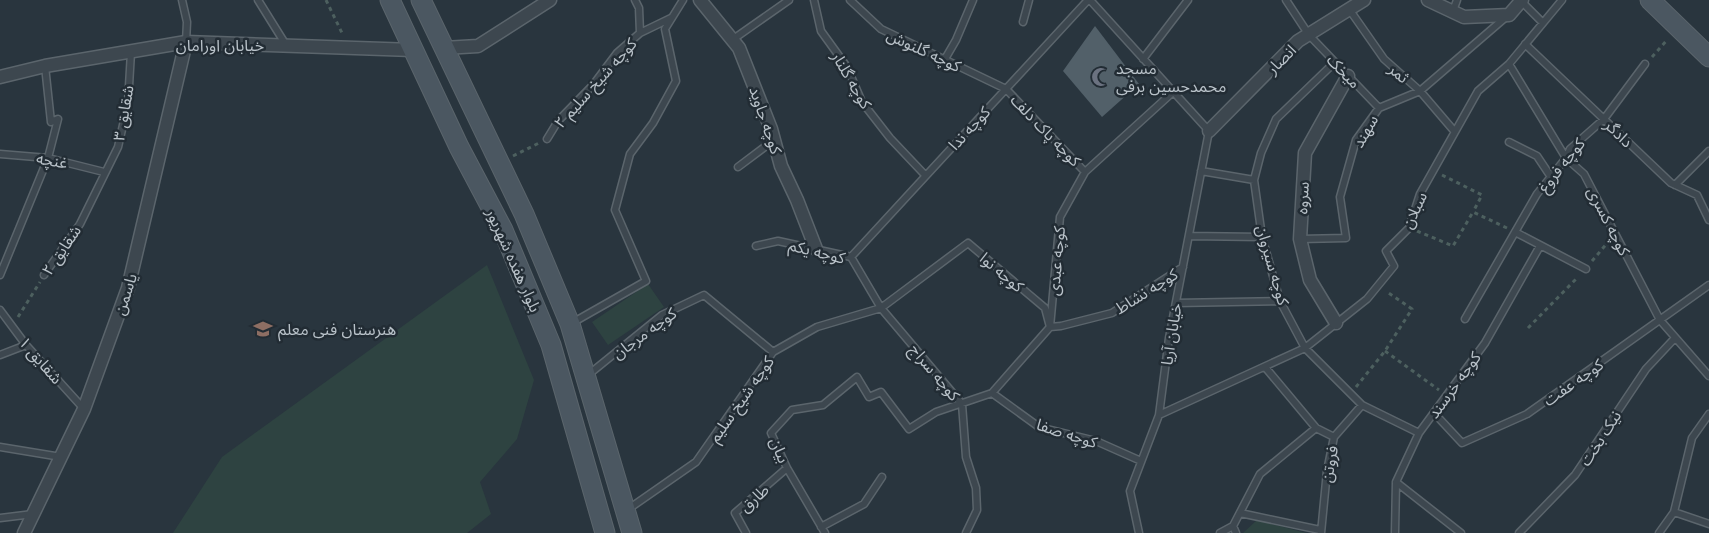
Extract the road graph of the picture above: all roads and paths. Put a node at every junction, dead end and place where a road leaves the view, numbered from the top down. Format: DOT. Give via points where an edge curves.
graph roads {
  1 [pos="182,0"];
  2 [pos="258,0"];
  3 [pos="326,0"];
  4 [pos="390,0"];
  5 [pos="421,0"];
  6 [pos="550,0"];
  7 [pos="635,0"];
  8 [pos="683,0"];
  9 [pos="700,0"];
  10 [pos="789,0"];
  11 [pos="814,0"];
  12 [pos="850,0"];
  13 [pos="973,0"];
  14 [pos="1029,0"];
  15 [pos="1089,0"];
  16 [pos="1188,0"];
  17 [pos="1286,0"];
  18 [pos="1362,0"];
  19 [pos="1428,0"];
  20 [pos="1562,0"];
  21 [pos="1650,0"];
  22 [pos="1522,1"];
  23 [pos="1455,6"];
  24 [pos="1349,9"];
  25 [pos="1509,15"];
  26 [pos="672,18"];
  27 [pos="1023,22"];
  28 [pos="1543,23"];
  29 [pos="1679,28"];
  30 [pos="640,33"];
  31 [pos="1309,35"];
  32 [pos="732,40"];
  33 [pos="186,42"];
  34 [pos="1525,44"];
  35 [pos="286,46"];
  36 [pos="348,46"];
  37 [pos="444,48"];
  38 [pos="413,50"];
  39 [pos="130,52"];
  40 [pos="1709,57"];
  41 [pos="945,59"];
  42 [pos="1143,59"];
  43 [pos="1335,62"];
  44 [pos="1510,64"];
  45 [pos="1645,64"];
  46 [pos="45,66"];
  47 [pos="1348,76"];
  48 [pos="0,77"];
  49 [pos="1006,89"];
  50 [pos="1420,91"];
  51 [pos="1173,92"];
  52 [pos="1379,108"];
  53 [pos="1604,119"];
  54 [pos="1209,131"];
  55 [pos="1455,132"];
  56 [pos="547,139"];
  57 [pos="774,140"];
  58 [pos="1509,142"];
  59 [pos="1709,151"];
  60 [pos="0,154"];
  61 [pos="48,158"];
  62 [pos="1566,158"];
  63 [pos="499,163"];
  64 [pos="738,167"];
  65 [pos="1434,170"];
  66 [pos="1201,171"];
  67 [pos="104,172"];
  68 [pos="1085,172"];
  69 [pos="924,175"];
  70 [pos="1551,177"];
  71 [pos="1254,180"];
  72 [pos="1675,185"];
  73 [pos="1473,212"];
  74 [pos="1709,220"];
  75 [pos="1410,228"];
  76 [pos="1515,232"];
  77 [pos="1615,232"];
  78 [pos="1189,236"];
  79 [pos="1262,237"];
  80 [pos="1300,239"];
  81 [pos="968,243"];
  82 [pos="756,246"];
  83 [pos="1540,246"];
  84 [pos="816,249"];
  85 [pos="850,256"];
  86 [pos="1183,267"];
  87 [pos="1586,269"];
  88 [pos="0,275"];
  89 [pos="44,275"];
  90 [pos="1378,286"];
  91 [pos="1709,286"];
  92 [pos="1280,302"];
  93 [pos="1176,303"];
  94 [pos="881,308"];
  95 [pos="0,310"];
  96 [pos="1465,319"];
  97 [pos="1660,320"];
  98 [pos="1336,323"];
  99 [pos="570,324"];
  100 [pos="12,326"];
  101 [pos="1050,326"];
  102 [pos="1528,328"];
  103 [pos="1674,339"];
  104 [pos="26,345"];
  105 [pos="1305,348"];
  106 [pos="1385,351"];
  107 [pos="774,352"];
  108 [pos="0,356"];
  109 [pos="1265,367"];
  110 [pos="586,376"];
  111 [pos="1709,376"];
  112 [pos="992,393"];
  113 [pos="1351,393"];
  114 [pos="1447,396"];
  115 [pos="962,404"];
  116 [pos="1362,405"];
  117 [pos="84,409"];
  118 [pos="1434,414"];
  119 [pos="1709,414"];
  120 [pos="1159,415"];
  121 [pos="1316,428"];
  122 [pos="1419,433"];
  123 [pos="1334,437"];
  124 [pos="0,447"];
  125 [pos="61,456"];
  126 [pos="1141,461"];
  127 [pos="787,468"];
  128 [pos="882,477"];
  129 [pos="1396,482"];
  130 [pos="626,510"];
  131 [pos="1674,512"];
  132 [pos="1240,513"];
  133 [pos="33,514"];
  134 [pos="0,518"];
  135 [pos="1709,524"];
  136 [pos="1233,526"];
  137 [pos="823,530"];
  138 [pos="1320,532"];
  139 [pos="24,533"];
  140 [pos="605,533"];
  141 [pos="632,533"];
  142 [pos="746,533"];
  143 [pos="966,533"];
  144 [pos="1139,533"];
  145 [pos="1220,533"];
  146 [pos="1236,533"];
  147 [pos="1395,533"];
  148 [pos="1461,533"];
  149 [pos="1519,533"];
  150 [pos="1659,533"];
  1 -- 33 [label="lane" via="187,22"];
  2 -- 35 [label="lane"];
  3 -- 36 [label="path"];
  4 -- 38 [label="street, بلوار هفده شهریور"];
  5 -- 37 [label="street, بلوار هفده شهریور"];
  6 -- 37 [label="street" via="478,46"];
  7 -- 30 [label="lane" via="639,8"];
  8 -- 26 [label="lane"];
  9 -- 32 [label="street, کوچه جاوید"];
  10 -- 32 [label="lane"];
  11 -- 69 [label="lane, کوچه گلنار" via="821,30 848,67 862,102"];
  12 -- 41 [label="lane, کوچه گلنوش" via="881,29"];
  13 -- 41 [label="lane"];
  14 -- 27 [label="lane"];
  15 -- 42 [label="lane"];
  15 -- 49 [label="lane, کوچه ندا"];
  16 -- 42 [label="lane"];
  17 -- 31 [label="lane, میخک"];
  18 -- 24 [label="street, انصار"];
  19 -- 23 [label="street"];
  20 -- 28 [label="lane, سبلان"];
  21 -- 29 [label="street"];
  22 -- 25 [label="street"];
  22 -- 28 [label="lane"];
  23 -- 25 [label="street" via="1464,17"];
  24 -- 31 [label="street, انصار"];
  24 -- 50 [label="lane, ثمر" via="1384,59"];
  25 -- 50 [label="lane, سهند"];
  26 -- 30 [label="lane, کوچه شیخ سلیم ۲"];
  26 -- 99 [label="lane" via="665,30 676,81 653,123 630,154 615,210 646,282"];
  28 -- 34 [label="lane, سبلان"];
  29 -- 40 [label="street"];
  29 -- 45 [label="path"];
  30 -- 56 [label="lane, کوچه شیخ سلیم ۲" via="617,53 593,85 558,121"];
  31 -- 43 [label="lane, میخک"];
  31 -- 54 [label="street, انصار" via="1298,42"];
  32 -- 57 [label="street, کوچه جاوید" via="739,48"];
  33 -- 35 [label="street, خیابان اورامان"];
  33 -- 39 [label="street, خیابان اورامان"];
  33 -- 117 [label="street, یاسمن" via="128,288"];
  34 -- 44 [label="lane, سبلان"];
  34 -- 53 [label="lane, دادگر"];
  35 -- 36 [label="street, خیابان اورامان"];
  36 -- 38 [label="street, خیابان اورامان"];
  37 -- 38 [label="street"];
  37 -- 63 [label="street, بلوار هفده شهریور"];
  38 -- 140 [label="street, بلوار هفده شهریور" via="503,230 552,345"];
  39 -- 46 [label="street, خیابان اورامان"];
  39 -- 67 [label="lane, شقایق ۳" via="128,103 118,147"];
  41 -- 49 [label="lane, کوچه گلنوش"];
  42 -- 51 [label="lane"];
  43 -- 47 [label="lane, میخک"];
  43 -- 71 [label="lane, کوچه سیروان" via="1276,120 1261,153"];
  44 -- 55 [label="lane, سبلان" via="1478,91"];
  44 -- 62 [label="lane, کوچه کسری"];
  45 -- 53 [label="lane, کوچه فروغ"];
  46 -- 48 [label="street, خیابان اورامان"];
  46 -- 61 [label="lane" via="51,122 58,119"];
  47 -- 52 [label="lane, میخک"];
  47 -- 80 [label="street, سروه" via="1305,152"];
  49 -- 68 [label="lane, کوچه پاک دلف"];
  49 -- 69 [label="lane, کوچه ندا"];
  50 -- 52 [label="lane, سهند"];
  50 -- 55 [label="lane, ثمر"];
  51 -- 54 [label="lane"];
  51 -- 68 [label="lane, کوچه عبدی"];
  52 -- 80 [label="lane, سهند" via="1356,140 1340,197 1346,238"];
  53 -- 62 [label="lane, کوچه فروغ" via="1570,149"];
  53 -- 72 [label="lane, دادگر"];
  54 -- 66 [label="lane, خیابان آریا"];
  55 -- 65 [label="lane, سبلان"];
  56 -- 63 [label="path"];
  57 -- 64 [label="lane"];
  57 -- 84 [label="street, کوچه جاوید" via="781,166"];
  58 -- 70 [label="lane" via="1537,156"];
  59 -- 72 [label="lane"];
  60 -- 61 [label="lane, غنچه"];
  61 -- 67 [label="lane, غنچه"];
  61 -- 88 [label="lane"];
  62 -- 70 [label="lane, کوچه فروغ"];
  62 -- 77 [label="lane, کوچه کسری" via="1584,174"];
  63 -- 99 [label="street, بلوار هفده شهریور"];
  65 -- 73 [label="path" via="1482,195"];
  65 -- 75 [label="lane, سبلان" via="1420,194"];
  66 -- 71 [label="lane"];
  66 -- 78 [label="lane, خیابان آریا"];
  67 -- 89 [label="lane, شقایق ۲" via="80,224"];
  68 -- 101 [label="lane, کوچه عبدی" via="1060,217"];
  69 -- 85 [label="lane, کوچه ندا"];
  70 -- 76 [label="lane, کوچه فروغ"];
  71 -- 79 [label="lane, کوچه سیروان"];
  72 -- 74 [label="lane, دادگر" via="1697,195"];
  73 -- 75 [label="path" via="1453,246"];
  73 -- 76 [label="path"];
  75 -- 90 [label="lane, سبلان" via="1386,251 1394,266"];
  76 -- 83 [label="lane"];
  76 -- 96 [label="lane, کوچه فروغ"];
  77 -- 87 [label="path"];
  77 -- 97 [label="lane, کوچه کسری"];
  78 -- 79 [label="lane"];
  78 -- 86 [label="lane, خیابان آریا"];
  79 -- 92 [label="lane, کوچه سیروان"];
  80 -- 98 [label="street, سروه" via="1310,280"];
  81 -- 94 [label="lane, کوچه شیخ سلیم"];
  81 -- 101 [label="lane, کوچه نوا" via="1045,308"];
  82 -- 84 [label="lane, کوچه یکم" via="778,242"];
  83 -- 87 [label="lane"];
  83 -- 114 [label="lane, کوچه خرسند" via="1484,343"];
  84 -- 85 [label="lane, کوچه یکم"];
  85 -- 94 [label="lane, کوچه یکم"];
  86 -- 93 [label="lane, خیابان آریا"];
  86 -- 101 [label="lane, کوچه نشاط" via="1112,313"];
  87 -- 102 [label="path"];
  89 -- 100 [label="path, شقایق ۲"];
  90 -- 98 [label="lane, سبلان" via="1366,300"];
  90 -- 106 [label="path" via="1412,309"];
  91 -- 97 [label="lane, کوچه عفت"];
  92 -- 93 [label="lane"];
  92 -- 105 [label="lane, کوچه سیروان"];
  93 -- 120 [label="lane, خیابان آریا"];
  94 -- 107 [label="lane, کوچه شیخ سلیم" via="817,328"];
  94 -- 115 [label="lane, کوچه سراج"];
  95 -- 100 [label="lane, شقایق ۱"];
  97 -- 103 [label="lane, کوچه کسری"];
  97 -- 118 [label="lane, کوچه عفت" via="1527,414 1462,443"];
  98 -- 105 [label="lane, سبلان"];
  99 -- 110 [label="street, بلوار هفده شهریور"];
  100 -- 104 [label="lane, شقایق ۱"];
  101 -- 112 [label="lane"];
  103 -- 111 [label="lane, کوچه کسری"];
  103 -- 149 [label="lane, نیک بخت" via="1646,369 1575,475"];
  104 -- 108 [label="lane"];
  104 -- 117 [label="lane, شقایق ۱"];
  105 -- 109 [label="lane, سبلان"];
  105 -- 113 [label="lane, کوچه سیروان"];
  106 -- 113 [label="path"];
  106 -- 114 [label="path"];
  107 -- 110 [label="lane, کوچه مرجان" via="704,295 662,315"];
  107 -- 130 [label="lane, کوچه شیخ سلیم" via="696,462"];
  109 -- 120 [label="lane, سبلان"];
  109 -- 121 [label="lane"];
  110 -- 130 [label="street, بلوار هفده شهریور"];
  112 -- 115 [label="lane"];
  112 -- 126 [label="lane, کوچه صفا" via="1039,427 1096,441"];
  113 -- 116 [label="lane, کوچه سیروان"];
  114 -- 118 [label="lane, کوچه خرسند"];
  115 -- 127 [label="lane, بیان" via="936,412 910,429 881,392 869,397 857,377 823,405 792,410 771,433"];
  115 -- 143 [label="lane, کوچه سراج" via="966,457 976,488 977,510"];
  116 -- 122 [label="lane, کوچه سیروان"];
  116 -- 123 [label="lane, فروتن"];
  117 -- 125 [label="street, یاسمن"];
  118 -- 122 [label="lane, کوچه خرسند"];
  119 -- 131 [label="lane" via="1692,438"];
  120 -- 126 [label="lane, خیابان آریا"];
  121 -- 123 [label="lane"];
  121 -- 132 [label="lane" via="1260,474"];
  122 -- 129 [label="lane, کوچه خرسند"];
  123 -- 138 [label="lane, فروتن" via="1326,471"];
  124 -- 125 [label="lane"];
  125 -- 133 [label="street, یاسمن"];
  126 -- 144 [label="lane, خیابان آریا" via="1130,491"];
  127 -- 137 [label="lane, بیان"];
  127 -- 142 [label="lane, طارق" via="735,513"];
  128 -- 137 [label="lane" via="864,504"];
  129 -- 147 [label="lane, کوچه خرسند"];
  129 -- 148 [label="lane"];
  130 -- 141 [label="street, بلوار هفده شهریور"];
  131 -- 135 [label="lane"];
  131 -- 150 [label="lane"];
  132 -- 136 [label="lane"];
  132 -- 138 [label="lane"];
  133 -- 134 [label="lane"];
  133 -- 139 [label="street, یاسمن"];
  136 -- 145 [label="lane"];
  136 -- 146 [label="lane"];
}
